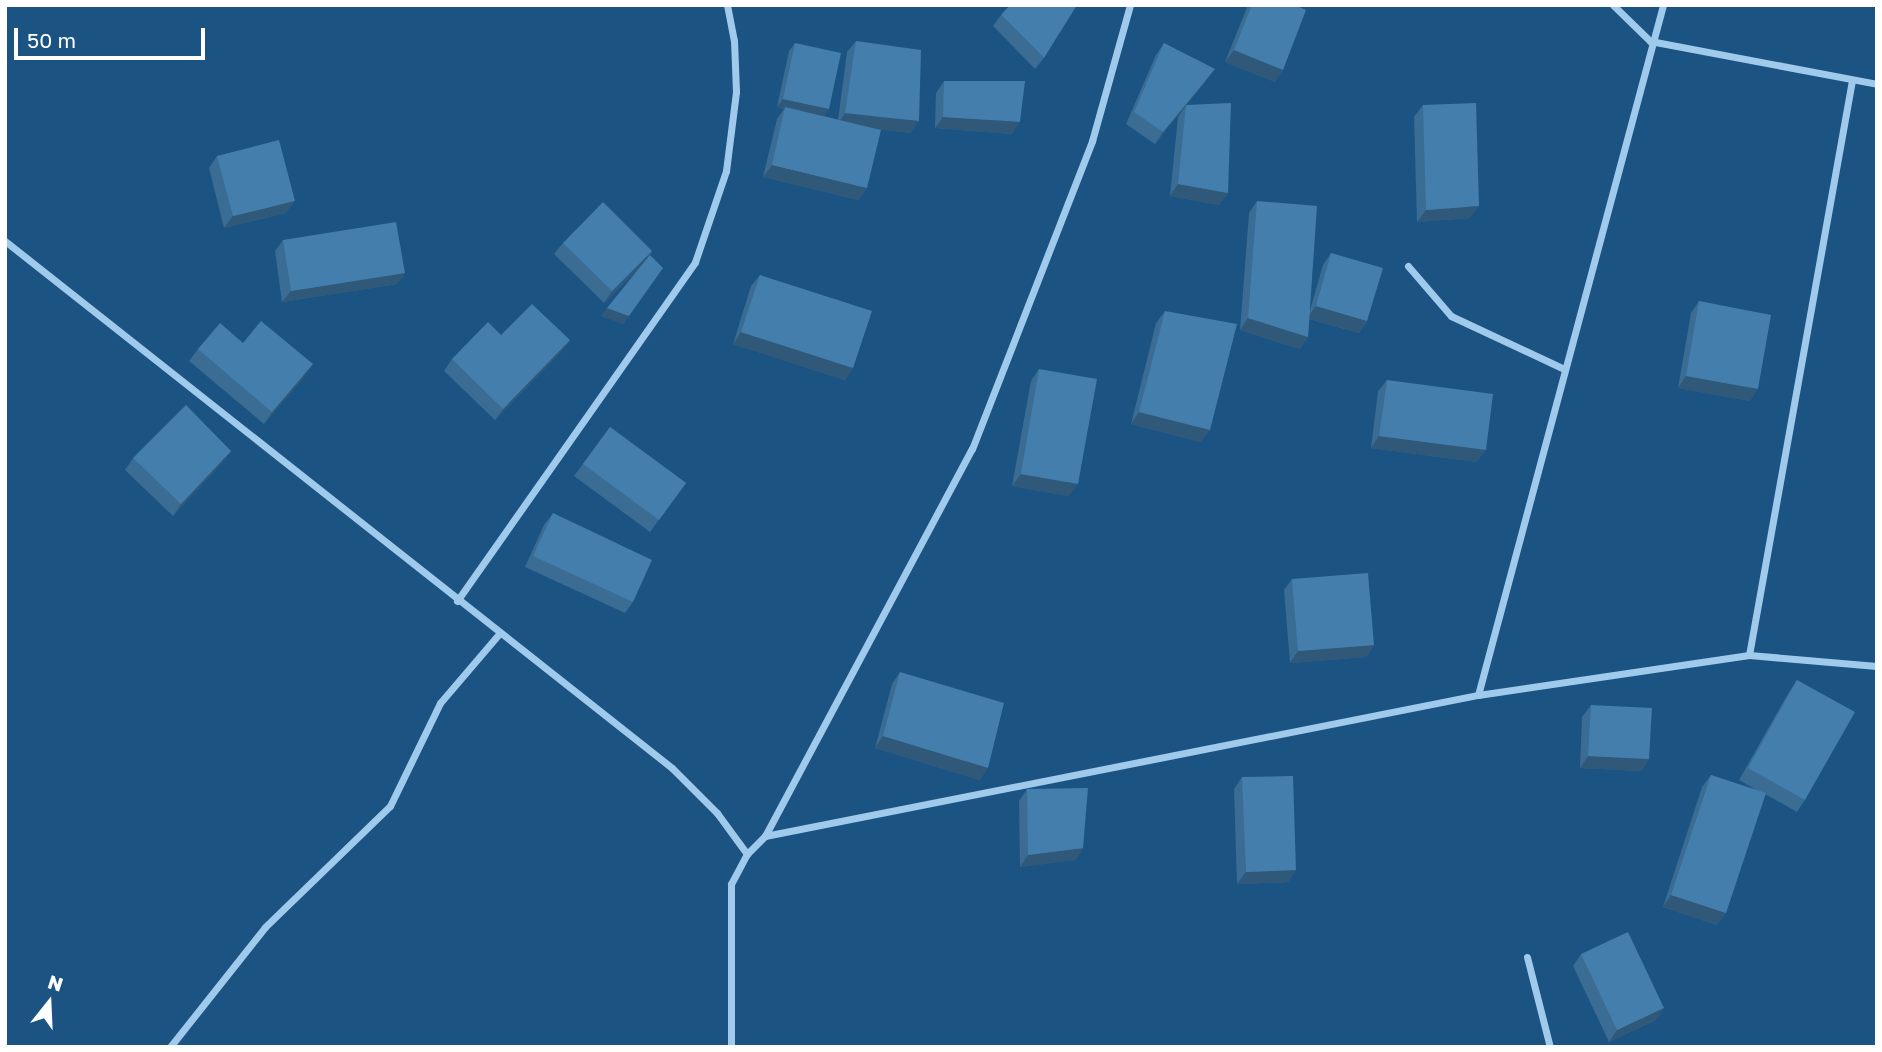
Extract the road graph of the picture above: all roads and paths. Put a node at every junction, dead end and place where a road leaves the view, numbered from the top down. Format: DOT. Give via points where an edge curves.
graph roads {
  1 [pos="727,5"];
  2 [pos="1130,5"];
  3 [pos="1613,5"];
  4 [pos="1663,5"];
  5 [pos="1650,41"];
  6 [pos="1853,80"];
  7 [pos="1877,84"];
  8 [pos="5,241"];
  9 [pos="1408,265"];
  10 [pos="1564,369"];
  11 [pos="457,601"];
  12 [pos="499,634"];
  13 [pos="1749,655"];
  14 [pos="1877,666"];
  15 [pos="1478,695"];
  16 [pos="765,835"];
  17 [pos="747,854"];
  18 [pos="1527,957"];
  19 [pos="170,1047"];
  20 [pos="731,1047"];
  21 [pos="1550,1047"];
  1 -- 11 [label="street" via="734,41 734,105 726,171 695,262"];
  2 -- 16 [label="street" via="1092,141 972,449"];
  3 -- 5 [label="street"];
  4 -- 5 [label="street"];
  5 -- 6 [label="street"];
  5 -- 10 [label="street"];
  6 -- 7 [label="street"];
  6 -- 13 [label="street"];
  8 -- 11 [label="street"];
  9 -- 10 [label="street" via="1451,316"];
  10 -- 15 [label="street"];
  11 -- 12 [label="street"];
  12 -- 17 [label="street" via="672,768 717,813"];
  12 -- 19 [label="street" via="440,703 390,806 272,919"];
  13 -- 14 [label="street"];
  13 -- 15 [label="street"];
  15 -- 16 [label="street"];
  16 -- 17 [label="street"];
  17 -- 20 [label="street" via="731,884"];
  18 -- 21 [label="street"];
}
